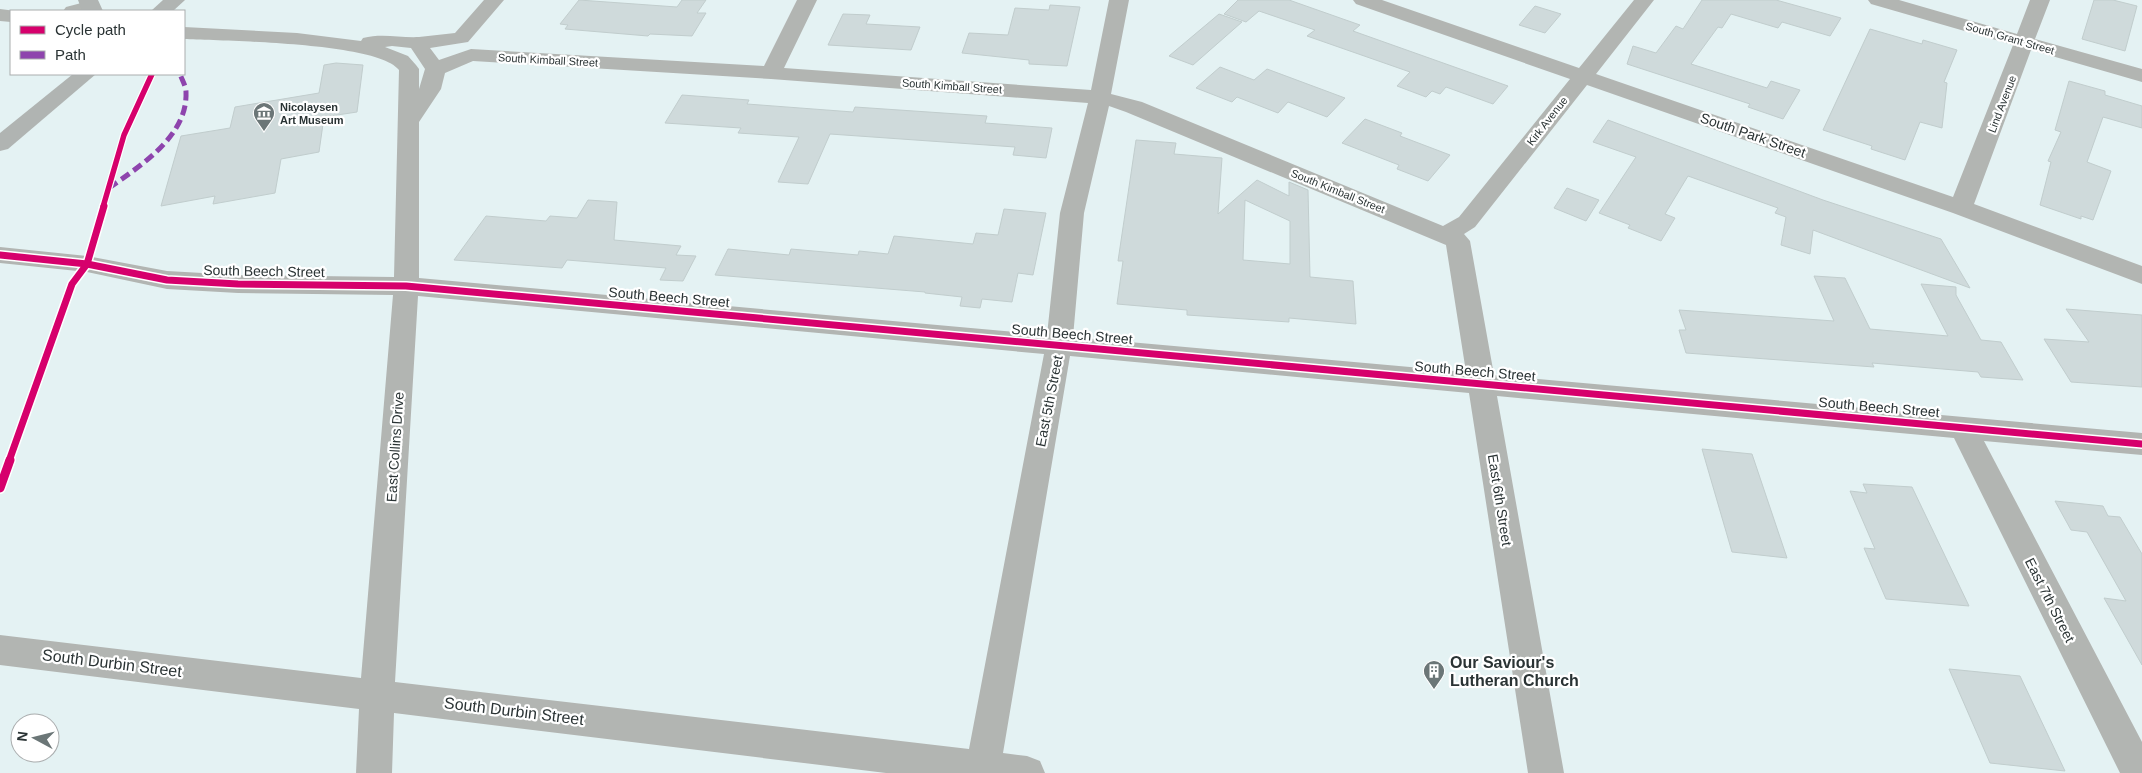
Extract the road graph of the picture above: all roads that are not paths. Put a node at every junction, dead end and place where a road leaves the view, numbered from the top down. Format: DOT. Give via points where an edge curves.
graph roads {
  1 [pos="175,0"];
  2 [pos="494,0"];
  3 [pos="806,0"];
  4 [pos="1119,0"];
  5 [pos="1363,0"];
  6 [pos="1644,0"];
  7 [pos="1878,0"];
  8 [pos="2040,0"];
  9 [pos="162,10"];
  10 [pos="185,33"];
  11 [pos="417,43"];
  12 [pos="2025,43"];
  13 [pos="344,44"];
  14 [pos="466,47"];
  15 [pos="435,69"];
  16 [pos="771,73"];
  17 [pos="85,75"];
  18 [pos="1583,75"];
  19 [pos="2142,76"];
  20 [pos="1100,97"];
  21 [pos="409,121"];
  22 [pos="0,144"];
  23 [pos="1961,208"];
  24 [pos="1445,235"];
  25 [pos="0,255"];
  26 [pos="2142,275"];
  27 [pos="406,286"];
  28 [pos="1059,345"];
  29 [pos="1483,384"];
  30 [pos="1963,427"];
  31 [pos="2142,444"];
  32 [pos="0,650"];
  33 [pos="377,695"];
  34 [pos="982,770"];
  35 [pos="374,773"];
  36 [pos="1028,773"];
  37 [pos="1546,773"];
  38 [pos="2139,773"];
  1 -- 9 [label="main road"];
  2 -- 14 [label="street"];
  3 -- 16 [label="street"];
  4 -- 20 [label="street, East 5th Street"];
  5 -- 18 [label="street, South Park Street"];
  6 -- 18 [label="street, Kirk Avenue"];
  7 -- 12 [label="street, South Grant Street"];
  8 -- 12 [label="street, Lind Avenue"];
  10 -- 13 [label="street"];
  11 -- 13 [label="street" via="392,40"];
  11 -- 14 [label="street"];
  11 -- 15 [label="street"];
  12 -- 19 [label="street, South Grant Street"];
  12 -- 23 [label="street, Lind Avenue"];
  13 -- 21 [label="street, East Collins Drive" via="401,60 408,69"];
  14 -- 15 [label="street, South Kimball Street"];
  14 -- 16 [label="street, South Kimball Street"];
  15 -- 21 [label="street" via="430,89"];
  16 -- 20 [label="street, South Kimball Street"];
  17 -- 22 [label="main road"];
  18 -- 23 [label="street, South Park Street"];
  18 -- 24 [label="street, Kirk Avenue" via="1467,222"];
  20 -- 24 [label="street, South Kimball Street" via="1134,107"];
  20 -- 28 [label="street, East 5th Street" via="1072,213"];
  21 -- 27 [label="street, East Collins Drive"];
  23 -- 26 [label="street, South Park Street"];
  24 -- 29 [label="street, East 6th Street" via="1458,240"];
  25 -- 27 [label="street, South Beech Street" via="86,264 167,280"];
  27 -- 28 [label="street, South Beech Street"];
  27 -- 33 [label="street, East Collins Drive"];
  28 -- 29 [label="street, South Beech Street"];
  28 -- 34 [label="street, East 5th Street"];
  29 -- 30 [label="street, South Beech Street"];
  29 -- 37 [label="street, East 6th Street"];
  30 -- 31 [label="street, South Beech Street"];
  30 -- 38 [label="street, East 7th Street"];
  32 -- 33 [label="street, South Durbin Street"];
  33 -- 34 [label="street, South Durbin Street"];
  33 -- 35 [label="street, East Collins Drive"];
  34 -- 36 [label="street, South Durbin Street"];
}
